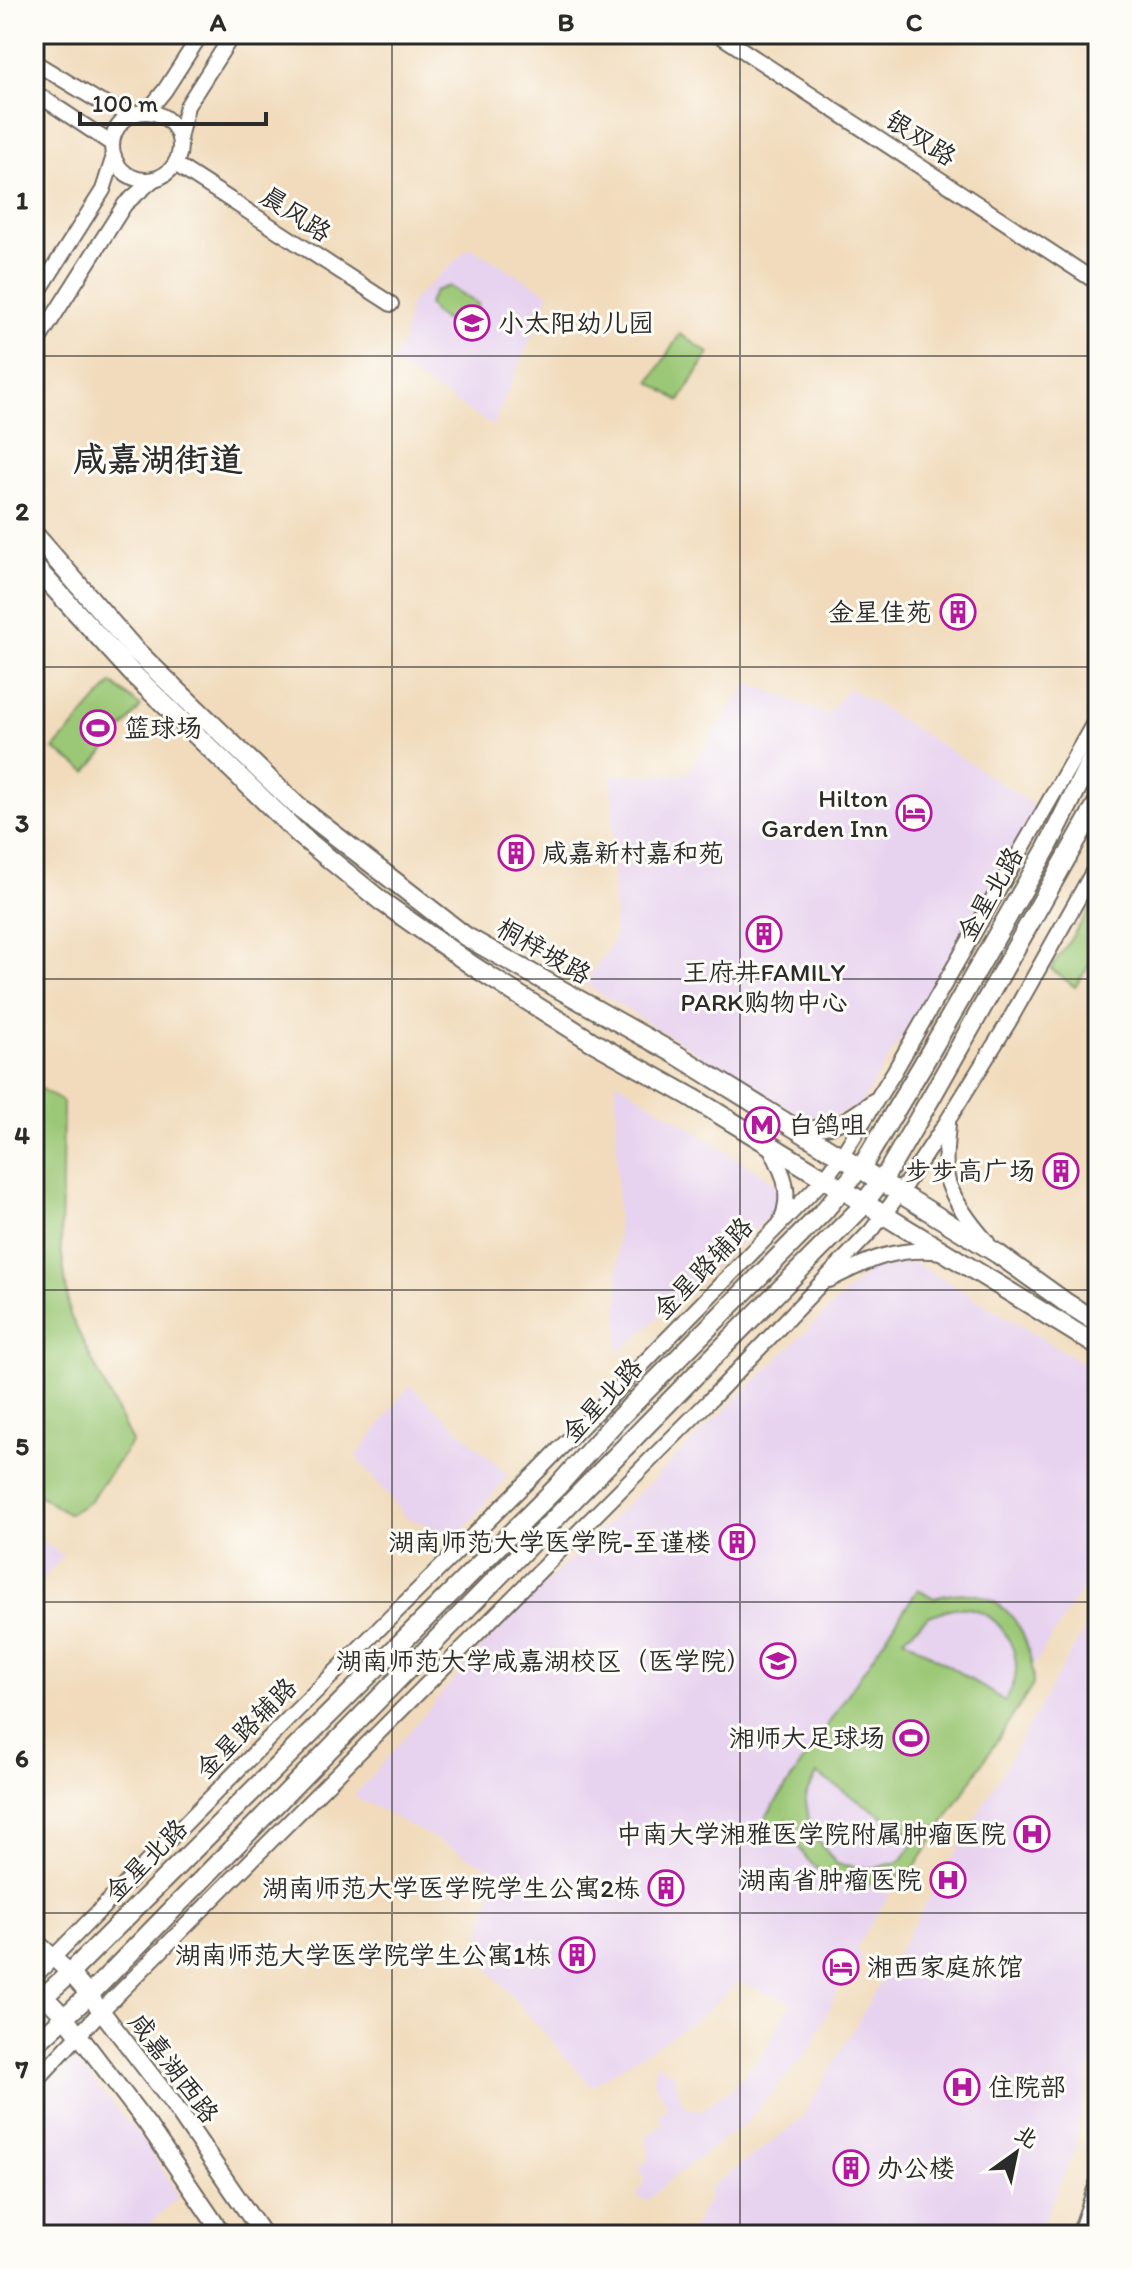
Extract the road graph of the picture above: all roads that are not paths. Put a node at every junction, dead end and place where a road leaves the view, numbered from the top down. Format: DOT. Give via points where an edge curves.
graph roads {
  1 [pos="201,34"];
  2 [pos="233,34"];
  3 [pos="718,34"];
  4 [pos="34,62"];
  5 [pos="34,92"];
  6 [pos="140,114"];
  7 [pos="179,138"];
  8 [pos="113,150"];
  9 [pos="175,164"];
  10 [pos="154,179"];
  11 [pos="1098,283"];
  12 [pos="34,299"];
  13 [pos="391,304"];
  14 [pos="34,347"];
  15 [pos="34,534"];
  16 [pos="34,566"];
  17 [pos="1098,716"];
  18 [pos="1098,746"];
  19 [pos="1098,802"];
  20 [pos="1098,863"];
  21 [pos="880,1096"];
  22 [pos="948,1120"];
  23 [pos="791,1126"];
  24 [pos="768,1143"];
  25 [pos="841,1157"];
  26 [pos="859,1168"];
  27 [pos="825,1178"];
  28 [pos="880,1182"];
  29 [pos="843,1190"];
  30 [pos="899,1194"];
  31 [pos="864,1203"];
  32 [pos="883,1215"];
  33 [pos="779,1225"];
  34 [pos="944,1252"];
  35 [pos="998,1254"];
  36 [pos="821,1283"];
  37 [pos="1098,1323"];
  38 [pos="1098,1346"];
  39 [pos="34,1940"];
  40 [pos="53,1958"];
  41 [pos="70,1973"];
  42 [pos="34,1977"];
  43 [pos="37,1995"];
  44 [pos="89,1995"];
  45 [pos="101,2011"];
  46 [pos="65,2017"];
  47 [pos="79,2036"];
  48 [pos="34,2045"];
  49 [pos="34,2083"];
  50 [pos="1098,2181"];
  51 [pos="223,2235"];
  52 [pos="263,2235"];
  53 [pos="1079,2235"];
  1 -- 6 [label="street" via="165,90"];
  2 -- 7 [label="street" via="187,106"];
  3 -- 11 [label="street, 银双路"];
  4 -- 6 [label="street" via="100,102"];
  5 -- 8 [label="street"];
  6 -- 7 [label="street" via="167,120"];
  6 -- 8 [label="street" via="118,127"];
  7 -- 9 [label="street"];
  8 -- 10 [label="street" via="125,173"];
  8 -- 12 [label="street" via="103,190"];
  9 -- 10 [label="street"];
  9 -- 13 [label="street, 晨风路"];
  10 -- 14 [label="street" via="125,204"];
  15 -- 23 [label="main road, 桐梓坡路" via="134,649 296,805 465,936"];
  16 -- 24 [label="main road, 桐梓坡路" via="133,674 300,835 381,901 578,1033"];
  17 -- 21 [label="street, 金星路辅路"];
  18 -- 26 [label="main road, 金星北路" via="1047,848"];
  19 -- 28 [label="main road, 金星北路"];
  20 -- 22 [label="street"];
  21 -- 23 [label="street" via="829,1128"];
  21 -- 25 [label="street, 金星路辅路"];
  22 -- 30 [label="street"];
  22 -- 35 [label="street" via="948,1180 967,1219"];
  23 -- 25 [label="main road, 桐梓坡路"];
  24 -- 27 [label="main road, 桐梓坡路"];
  24 -- 33 [label="street" via="787,1193"];
  25 -- 26 [label="main road, 桐梓坡路"];
  25 -- 27 [label="street, 金星路辅路"];
  26 -- 28 [label="main road, 桐梓坡路"];
  26 -- 29 [label="main road, 金星北路"];
  27 -- 29 [label="main road, 桐梓坡路"];
  27 -- 33 [label="street, 金星路辅路"];
  28 -- 30 [label="main road, 桐梓坡路"];
  28 -- 31 [label="main road, 金星北路"];
  29 -- 31 [label="main road, 桐梓坡路"];
  29 -- 41 [label="main road, 金星北路" via="557,1487"];
  30 -- 32 [label="street"];
  30 -- 35 [label="main road, 桐梓坡路"];
  31 -- 32 [label="main road, 桐梓坡路"];
  31 -- 44 [label="main road, 金星北路"];
  32 -- 34 [label="main road, 桐梓坡路"];
  32 -- 36 [label="street"];
  33 -- 40 [label="street, 金星路辅路"];
  34 -- 36 [label="street" via="904,1250"];
  34 -- 38 [label="main road, 桐梓坡路"];
  35 -- 37 [label="main road, 桐梓坡路"];
  36 -- 45 [label="street"];
  39 -- 40 [label="main road, 咸嘉湖西路"];
  40 -- 41 [label="main road, 咸嘉湖西路"];
  40 -- 42 [label="street, 金星路辅路"];
  41 -- 43 [label="main road, 金星北路"];
  41 -- 44 [label="main road, 咸嘉湖西路"];
  43 -- 46 [label="main road"];
  44 -- 45 [label="main road, 咸嘉湖西路"];
  44 -- 46 [label="main road, 金星北路"];
  45 -- 47 [label="street"];
  45 -- 52 [label="main road, 咸嘉湖西路" via="174,2105"];
  46 -- 47 [label="main road"];
  46 -- 48 [label="main road, 金星北路"];
  47 -- 49 [label="street"];
  47 -- 51 [label="main road"];
  50 -- 53 [label="street"];
}
